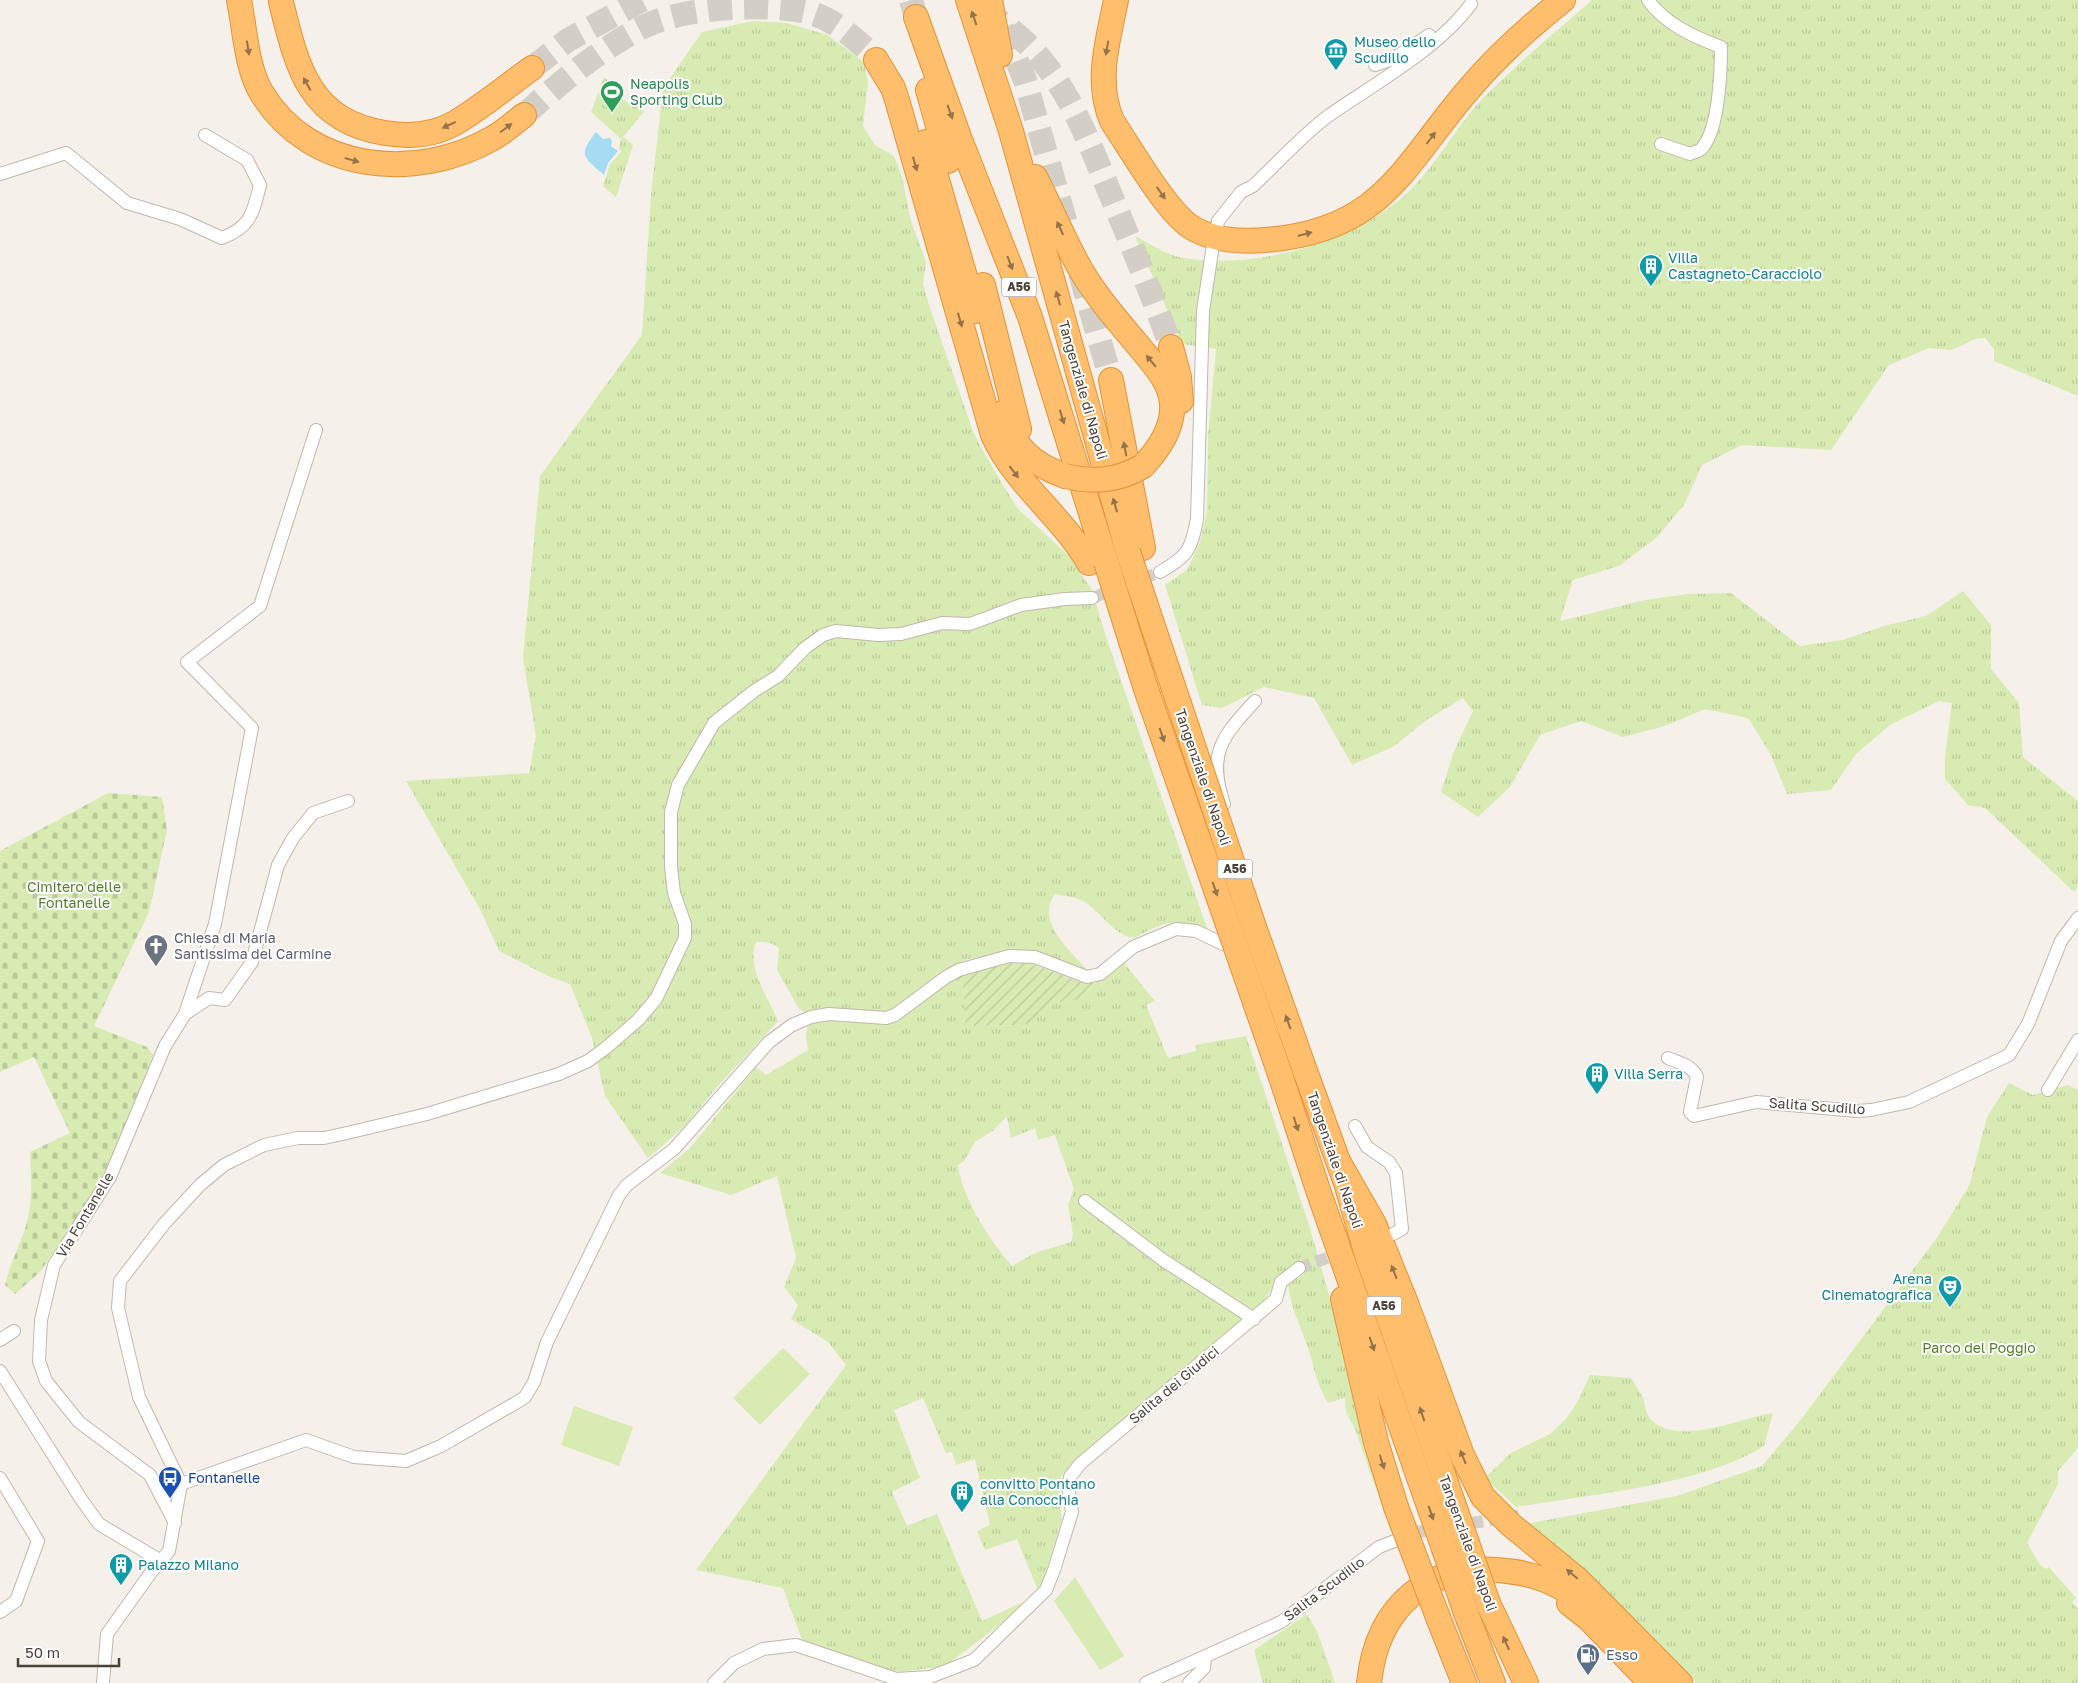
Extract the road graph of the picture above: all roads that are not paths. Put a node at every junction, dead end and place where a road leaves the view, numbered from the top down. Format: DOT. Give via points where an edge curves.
graph roads {
  1 [pos="240,0"];
  2 [pos="968,0"];
  3 [pos="990,0"];
  4 [pos="1116,0"];
  5 [pos="1563,0"];
  6 [pos="1648,0"];
  7 [pos="281,2"];
  8 [pos="1472,2"];
  9 [pos="1375,64"];
  10 [pos="532,68"];
  11 [pos="524,115"];
  12 [pos="1011,131"];
  13 [pos="205,135"];
  14 [pos="1661,144"];
  15 [pos="0,174"];
  16 [pos="1216,227"];
  17 [pos="1213,245"];
  18 [pos="1171,347"];
  19 [pos="1111,380"];
  20 [pos="316,430"];
  21 [pos="1142,466"];
  22 [pos="1065,476"];
  23 [pos="1136,550"];
  24 [pos="1097,562"];
  25 [pos="1160,572"];
  26 [pos="1092,598"];
  27 [pos="1255,701"];
  28 [pos="348,800"];
  29 [pos="2078,918"];
  30 [pos="185,1014"];
  31 [pos="2078,1040"];
  32 [pos="1668,1058"];
  33 [pos="2048,1090"];
  34 [pos="1355,1126"];
  35 [pos="1339,1164"];
  36 [pos="1319,1193"];
  37 [pos="1085,1201"];
  38 [pos="1393,1234"];
  39 [pos="1299,1268"];
  40 [pos="1254,1319"];
  41 [pos="14,1331"];
  42 [pos="0,1340"];
  43 [pos="0,1371"];
  44 [pos="0,1478"];
  45 [pos="180,1484"];
  46 [pos="175,1523"];
  47 [pos="1418,1532"];
  48 [pos="161,1561"];
  49 [pos="0,1612"];
  50 [pos="1205,1657"];
  51 [pos="103,1683"];
  52 [pos="714,1683"];
  53 [pos="1146,1683"];
  54 [pos="1189,1683"];
  55 [pos="1369,1683"];
  56 [pos="1377,1683"];
  57 [pos="1464,1683"];
  58 [pos="1493,1683"];
  59 [pos="1526,1683"];
  60 [pos="1651,1683"];
  61 [pos="1662,1683"];
  62 [pos="1680,1683"];
  1 -- 11 [label="highway, one-way" via="251,66 260,91 281,119 302,138 331,153 366,163 430,160 463,152 494,138"];
  12 -- 2 [label="highway, Tangenziale di Napoli / A56, one-way"];
  3 -- 12 [label="highway"];
  4 -- 5 [label="highway, one-way" via="1103,70 1106,107 1112,121 1180,218 1201,232 1246,241 1293,237 1320,230 1359,212 1378,199 1408,169 1492,64"];
  6 -- 14 [label="street" via="1656,12 1674,25 1721,47 1716,110 1703,148 1690,154"];
  10 -- 7 [label="highway, one-way" via="455,123 438,130 404,135 375,132 352,125 319,102 306,83 290,40"];
  8 -- 9 [label="street" via="1459,16 1393,59"];
  8 -- 16 [label="street" via="1457,23 1326,118 1253,186 1242,192"];
  21 -- 12 [label="highway, one-way" via="1166,434 1172,413 1169,392 1159,371 1083,274"];
  23 -- 12 [label="highway, Tangenziale di Napoli / A56, one-way"];
  13 -- 15 [label="street" via="247,160 260,185 253,213 238,232 222,238 180,218 127,203 66,153"];
  17 -- 25 [label="street" via="1202,311 1198,518 1192,545 1178,562"];
  18 -- 21 [label="highway" via="1181,394 1179,422 1161,452"];
  23 -- 19 [label="highway, one-way"];
  20 -- 30 [label="street" via="260,606 187,662 252,728 215,924"];
  21 -- 22 [label="highway, bridge" via="1124,475 1100,480"];
  22 -- 24 [label="highway, one-way" via="1029,459 1007,426 924,138 905,98 870,54 893,88 897,100 994,435 1013,471"];
  22 -- 24 [label="highway, Tangenziale di Napoli / A56, one-way" via="1050,468 1034,453 1017,425 983,283 929,100 917,19 959,137 1030,317"];
  35 -- 23 [label="highway, Tangenziale di Napoli / A56, one-way, bridge" via="1167,670"];
  24 -- 36 [label="highway, Tangenziale di Napoli / A56, one-way, bridge" via="1146,689"];
  26 -- 45 [label="street" via="1065,598 1021,605 970,624 942,623 901,634 836,631 823,635 805,648 778,676 714,723 678,785 671,812 671,868 674,892 685,924 685,938 656,1000 620,1036 588,1061 526,1085 347,1133 264,1145 224,1165 200,1185 145,1247 120,1281 118,1308 139,1397"];
  27 -- 45 [label="street" via="1225,734 1217,760 1222,797 1261,912 1259,932 1249,944 1232,948 1196,931 1176,929 1134,947 1100,974 1092,976 1078,975 1036,957 1009,956 953,973 886,1018 829,1014 792,1025 769,1042 674,1149 626,1185 547,1342 534,1382 525,1397 456,1438 406,1461 354,1457 306,1440"];
  28 -- 30 [label="street" via="313,813 293,838 278,864 252,962 225,1000 209,998"];
  29 -- 32 [label="street, Salita Scudillo" via="2061,941 2028,1024 2009,1055 1910,1102 1871,1110 1756,1102 1699,1116 1690,1112 1697,1077 1695,1072"];
  30 -- 46 [label="street, Via Fontanelle" via="165,1046 110,1177 54,1265 41,1320 39,1361 46,1381 79,1422 150,1475"];
  31 -- 33 [label="street"];
  34 -- 38 [label="street" via="1367,1147 1388,1162 1396,1173 1402,1229"];
  59 -- 35 [label="highway, Tangenziale di Napoli / A56, one-way, bridge" via="1488,1603 1366,1252"];
  62 -- 35 [label="highway, one-way" via="1577,1579 1510,1526 1483,1497 1462,1455 1374,1224"];
  36 -- 57 [label="highway, one-way, bridge" via="1376,1442 1396,1507"];
  36 -- 58 [label="highway, Tangenziale di Napoli / A56, one-way, bridge"];
  37 -- 40 [label="street" via="1163,1260"];
  39 -- 40 [label="street, Salita dei Giudici" via="1280,1282 1276,1299"];
  40 -- 52 [label="street, Salita dei Giudici" via="1080,1464 1070,1477 1068,1486 1072,1512 1046,1590 974,1660 930,1677 896,1680 796,1645 763,1649 734,1663"];
  41 -- 42 [label="street"];
  43 -- 48 [label="street" via="99,1524"];
  44 -- 49 [label="street" via="38,1540 16,1602"];
  45 -- 46 [label="street"];
  46 -- 48 [label="street" via="169,1551"];
  47 -- 50 [label="street, Salita Scudillo" via="1379,1547 1281,1622"];
  48 -- 51 [label="street" via="107,1634"];
  50 -- 53 [label="street, Salita Scudillo"];
  50 -- 54 [label="street" via="1204,1668"];
  55 -- 61 [label="highway" via="1374,1651 1380,1637 1387,1622 1407,1598 1436,1579 1481,1569 1526,1574 1565,1590 1598,1616"];
  56 -- 60 [label="highway" via="1383,1649 1405,1611 1436,1589 1486,1578 1530,1584 1567,1601"];
}
